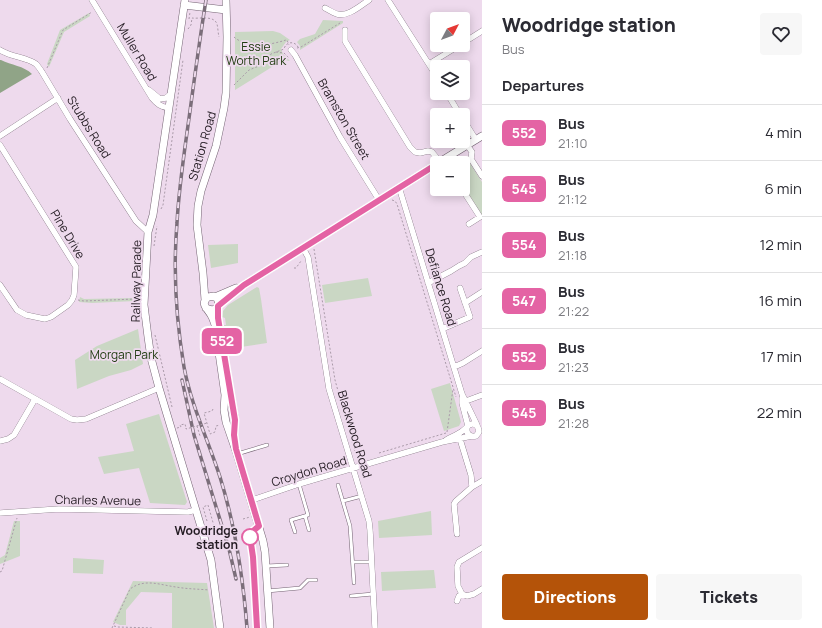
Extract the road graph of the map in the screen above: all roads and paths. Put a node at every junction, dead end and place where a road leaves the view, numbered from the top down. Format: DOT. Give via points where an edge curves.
graph roads {
  1 [pos="92,0"];
  2 [pos="226,0"];
  3 [pos="369,0"];
  4 [pos="388,0"];
  5 [pos="187,4"];
  6 [pos="325,8"];
  7 [pos="98,9"];
  8 [pos="226,10"];
  9 [pos="344,14"];
  10 [pos="190,18"];
  11 [pos="192,18"];
  12 [pos="345,30"];
  13 [pos="482,31"];
  14 [pos="227,37"];
  15 [pos="470,39"];
  16 [pos="288,43"];
  17 [pos="0,50"];
  18 [pos="291,50"];
  19 [pos="449,52"];
  20 [pos="183,56"];
  21 [pos="429,64"];
  22 [pos="42,72"];
  23 [pos="234,85"];
  24 [pos="146,87"];
  25 [pos="171,94"];
  26 [pos="58,98"];
  27 [pos="169,108"];
  28 [pos="470,126"];
  29 [pos="0,136"];
  30 [pos="480,137"];
  31 [pos="470,143"];
  32 [pos="0,145"];
  33 [pos="462,148"];
  34 [pos="469,148"];
  35 [pos="436,156"];
  36 [pos="450,156"];
  37 [pos="430,169"];
  38 [pos="482,176"];
  39 [pos="399,187"];
  40 [pos="466,196"];
  41 [pos="379,200"];
  42 [pos="390,202"];
  43 [pos="161,210"];
  44 [pos="469,224"];
  45 [pos="157,226"];
  46 [pos="148,232"];
  47 [pos="154,248"];
  48 [pos="303,248"];
  49 [pos="314,249"];
  50 [pos="482,252"];
  51 [pos="301,261"];
  52 [pos="294,268"];
  53 [pos="203,274"];
  54 [pos="428,283"];
  55 [pos="0,285"];
  56 [pos="244,285"];
  57 [pos="460,288"];
  58 [pos="482,292"];
  59 [pos="215,297"];
  60 [pos="136,299"];
  61 [pos="72,300"];
  62 [pos="205,300"];
  63 [pos="465,303"];
  64 [pos="218,306"];
  65 [pos="206,308"];
  66 [pos="442,329"];
  67 [pos="154,330"];
  68 [pos="482,351"];
  69 [pos="454,367"];
  70 [pos="0,379"];
  71 [pos="159,388"];
  72 [pos="453,388"];
  73 [pos="462,394"];
  74 [pos="482,394"];
  75 [pos="455,396"];
  76 [pos="35,399"];
  77 [pos="466,401"];
  78 [pos="213,408"];
  79 [pos="173,411"];
  80 [pos="235,420"];
  81 [pos="226,422"];
  82 [pos="176,423"];
  83 [pos="207,423"];
  84 [pos="181,425"];
  85 [pos="197,426"];
  86 [pos="467,427"];
  87 [pos="479,427"];
  88 [pos="177,428"];
  89 [pos="452,431"];
  90 [pos="447,432"];
  91 [pos="210,433"];
  92 [pos="200,436"];
  93 [pos="474,436"];
  94 [pos="460,439"];
  95 [pos="482,439"];
  96 [pos="0,441"];
  97 [pos="442,442"];
  98 [pos="267,445"];
  99 [pos="237,452"];
  100 [pos="355,452"];
  101 [pos="379,453"];
  102 [pos="354,469"];
  103 [pos="482,481"];
  104 [pos="299,484"];
  105 [pos="338,485"];
  106 [pos="472,487"];
  107 [pos="362,496"];
  108 [pos="252,500"];
  109 [pos="343,502"];
  110 [pos="196,510"];
  111 [pos="17,512"];
  112 [pos="0,513"];
  113 [pos="305,516"];
  114 [pos="207,521"];
  115 [pos="214,526"];
  116 [pos="259,526"];
  117 [pos="309,530"];
  118 [pos="295,532"];
  119 [pos="457,534"];
  120 [pos="482,548"];
  121 [pos="353,562"];
  122 [pos="372,562"];
  123 [pos="287,565"];
  124 [pos="266,566"];
  125 [pos="0,572"];
  126 [pos="316,580"];
  127 [pos="354,583"];
  128 [pos="482,589"];
  129 [pos="210,590"];
  130 [pos="267,591"];
  131 [pos="374,594"];
  132 [pos="462,594"];
  133 [pos="351,596"];
  134 [pos="457,601"];
  135 [pos="113,625"];
  136 [pos="268,626"];
  137 [pos="112,628"];
  138 [pos="153,628"];
  139 [pos="220,628"];
  140 [pos="256,628"];
  141 [pos="375,628"];
  1 -- 7 [label="street, Muller Road"];
  2 -- 8 [label="street, Station Road"];
  3 -- 9 [label="street"];
  4 -- 21 [label="street"];
  5 -- 8 [label="street"];
  5 -- 10 [label="path"];
  5 -- 25 [label="street, Railway Parade"];
  6 -- 9 [label="street" via="337,14"];
  7 -- 22 [label="path" via="63,30 47,68"];
  7 -- 24 [label="street, Muller Road"];
  8 -- 14 [label="street, Station Road"];
  9 -- 16 [label="path" via="340,23 301,47"];
  10 -- 11 [label="path"];
  10 -- 11 [label="path" via="188,29"];
  11 -- 14 [label="path" via="214,20 217,23 219,37"];
  12 -- 35 [label="street" via="345,41 410,147 415,152 428,151"];
  13 -- 15 [label="street"];
  14 -- 16 [label="path" via="234,37 242,43 259,45 286,40"];
  14 -- 53 [label="street, Station Road" via="224,108 216,146 198,206 198,242"];
  16 -- 18 [label="path"];
  16 -- 23 [label="path" via="284,49 271,54 263,63 246,72"];
  17 -- 22 [label="street, Stubbs Road" via="31,62"];
  18 -- 41 [label="street, Bramston Street"];
  19 -- 21 [label="street"];
  20 -- 43 [label="path"];
  22 -- 26 [label="street, Stubbs Road"];
  24 -- 25 [label="street" via="160,99"];
  24 -- 27 [label="street, Muller Road" via="156,103"];
  25 -- 27 [label="street, Railway Parade"];
  26 -- 29 [label="street"];
  26 -- 46 [label="street, Stubbs Road" via="136,221"];
  27 -- 46 [label="street, Railway Parade" via="153,215"];
  28 -- 30 [label="street"];
  30 -- 31 [label="street"];
  32 -- 61 [label="street, Pine Drive" via="76,267"];
  33 -- 36 [label="street"];
  34 -- 38 [label="street" via="472,152 471,159"];
  37 -- 39 [label="street"];
  39 -- 41 [label="street"];
  39 -- 54 [label="street, Defiance Road"];
  40 -- 44 [label="street" via="480,217"];
  41 -- 48 [label="street"];
  42 -- 72 [label="path" via="392,200 397,204"];
  45 -- 47 [label="path"];
  46 -- 71 [label="street, Railway Parade" via="145,311 151,358"];
  48 -- 56 [label="street"];
  48 -- 102 [label="street, Blackwood Road" via="308,257 330,389"];
  49 -- 100 [label="path" via="335,377"];
  50 -- 54 [label="street"];
  51 -- 52 [label="path"];
  53 -- 59 [label="street, Station Road"];
  53 -- 62 [label="street, Station Road"];
  54 -- 66 [label="street, Defiance Road"];
  55 -- 61 [label="street" via="17,310 44,319 51,317"];
  56 -- 59 [label="street"];
  56 -- 64 [label="street"];
  57 -- 63 [label="street"];
  58 -- 63 [label="street"];
  59 -- 62 [label="street" via="209,296"];
  59 -- 64 [label="street" via="219,301"];
  60 -- 61 [label="path"];
  62 -- 65 [label="street"];
  63 -- 66 [label="street" via="470,317"];
  64 -- 65 [label="street" via="213,310"];
  64 -- 80 [label="street"];
  65 -- 81 [label="street" via="212,316 214,325 225,395"];
  66 -- 69 [label="street, Defiance Road"];
  67 -- 79 [label="path"];
  68 -- 69 [label="street"];
  69 -- 73 [label="street, Defiance Road"];
  70 -- 76 [label="street"];
  71 -- 76 [label="street" via="86,419 77,420"];
  71 -- 110 [label="street, Railway Parade"];
  72 -- 75 [label="path"];
  72 -- 90 [label="path"];
  73 -- 77 [label="street, Defiance Road"];
  73 -- 86 [label="street, Defiance Road"];
  74 -- 77 [label="street"];
  76 -- 96 [label="street" via="14,434 8,440"];
  77 -- 87 [label="street, Defiance Road"];
  78 -- 83 [label="path" via="204,413"];
  80 -- 81 [label="street"];
  80 -- 99 [label="street"];
  81 -- 99 [label="street"];
  82 -- 88 [label="path"];
  83 -- 85 [label="path, bridge"];
  83 -- 91 [label="path"];
  84 -- 85 [label="path, bridge" via="185,424 186,429"];
  85 -- 92 [label="path"];
  86 -- 87 [label="street" via="472,424"];
  86 -- 93 [label="street" via="468,434"];
  86 -- 97 [label="street, Croydon Road"];
  87 -- 93 [label="street" via="479,432"];
  89 -- 90 [label="path"];
  90 -- 101 [label="path"];
  93 -- 94 [label="street, Croydon Road"];
  93 -- 95 [label="street"];
  94 -- 97 [label="street, Croydon Road"];
  94 -- 106 [label="street"];
  97 -- 102 [label="street, Croydon Road"];
  98 -- 99 [label="lane"];
  99 -- 108 [label="street"];
  102 -- 104 [label="street, Croydon Road"];
  102 -- 107 [label="street, Blackwood Road"];
  103 -- 106 [label="street"];
  104 -- 108 [label="street, Croydon Road"];
  104 -- 113 [label="lane" via="308,515"];
  105 -- 109 [label="lane"];
  106 -- 119 [label="street" via="454,504"];
  107 -- 109 [label="lane"];
  107 -- 122 [label="street, Blackwood Road" via="369,521"];
  108 -- 116 [label="street"];
  109 -- 121 [label="lane" via="350,526"];
  110 -- 111 [label="street, Charles Avenue" via="188,512 59,509"];
  110 -- 139 [label="street, Railway Parade" via="211,560"];
  111 -- 112 [label="street, Charles Avenue"];
  111 -- 125 [label="path" via="17,520"];
  113 -- 117 [label="lane"];
  113 -- 118 [label="lane" via="291,520"];
  114 -- 115 [label="path" via="203,507 208,505"];
  116 -- 124 [label="street"];
  116 -- 140 [label="lane" via="250,537"];
  120 -- 132 [label="street" via="459,562 458,586"];
  121 -- 122 [label="lane"];
  121 -- 127 [label="lane"];
  122 -- 131 [label="street, Blackwood Road"];
  123 -- 124 [label="lane"];
  124 -- 130 [label="street"];
  126 -- 130 [label="lane" via="308,580 300,588"];
  128 -- 132 [label="street" via="467,596"];
  129 -- 135 [label="path" via="143,583 130,589"];
  130 -- 136 [label="street"];
  131 -- 133 [label="lane"];
  131 -- 141 [label="street, Blackwood Road"];
  132 -- 134 [label="street"];
  135 -- 137 [label="path"];
  135 -- 138 [label="path"];
}
